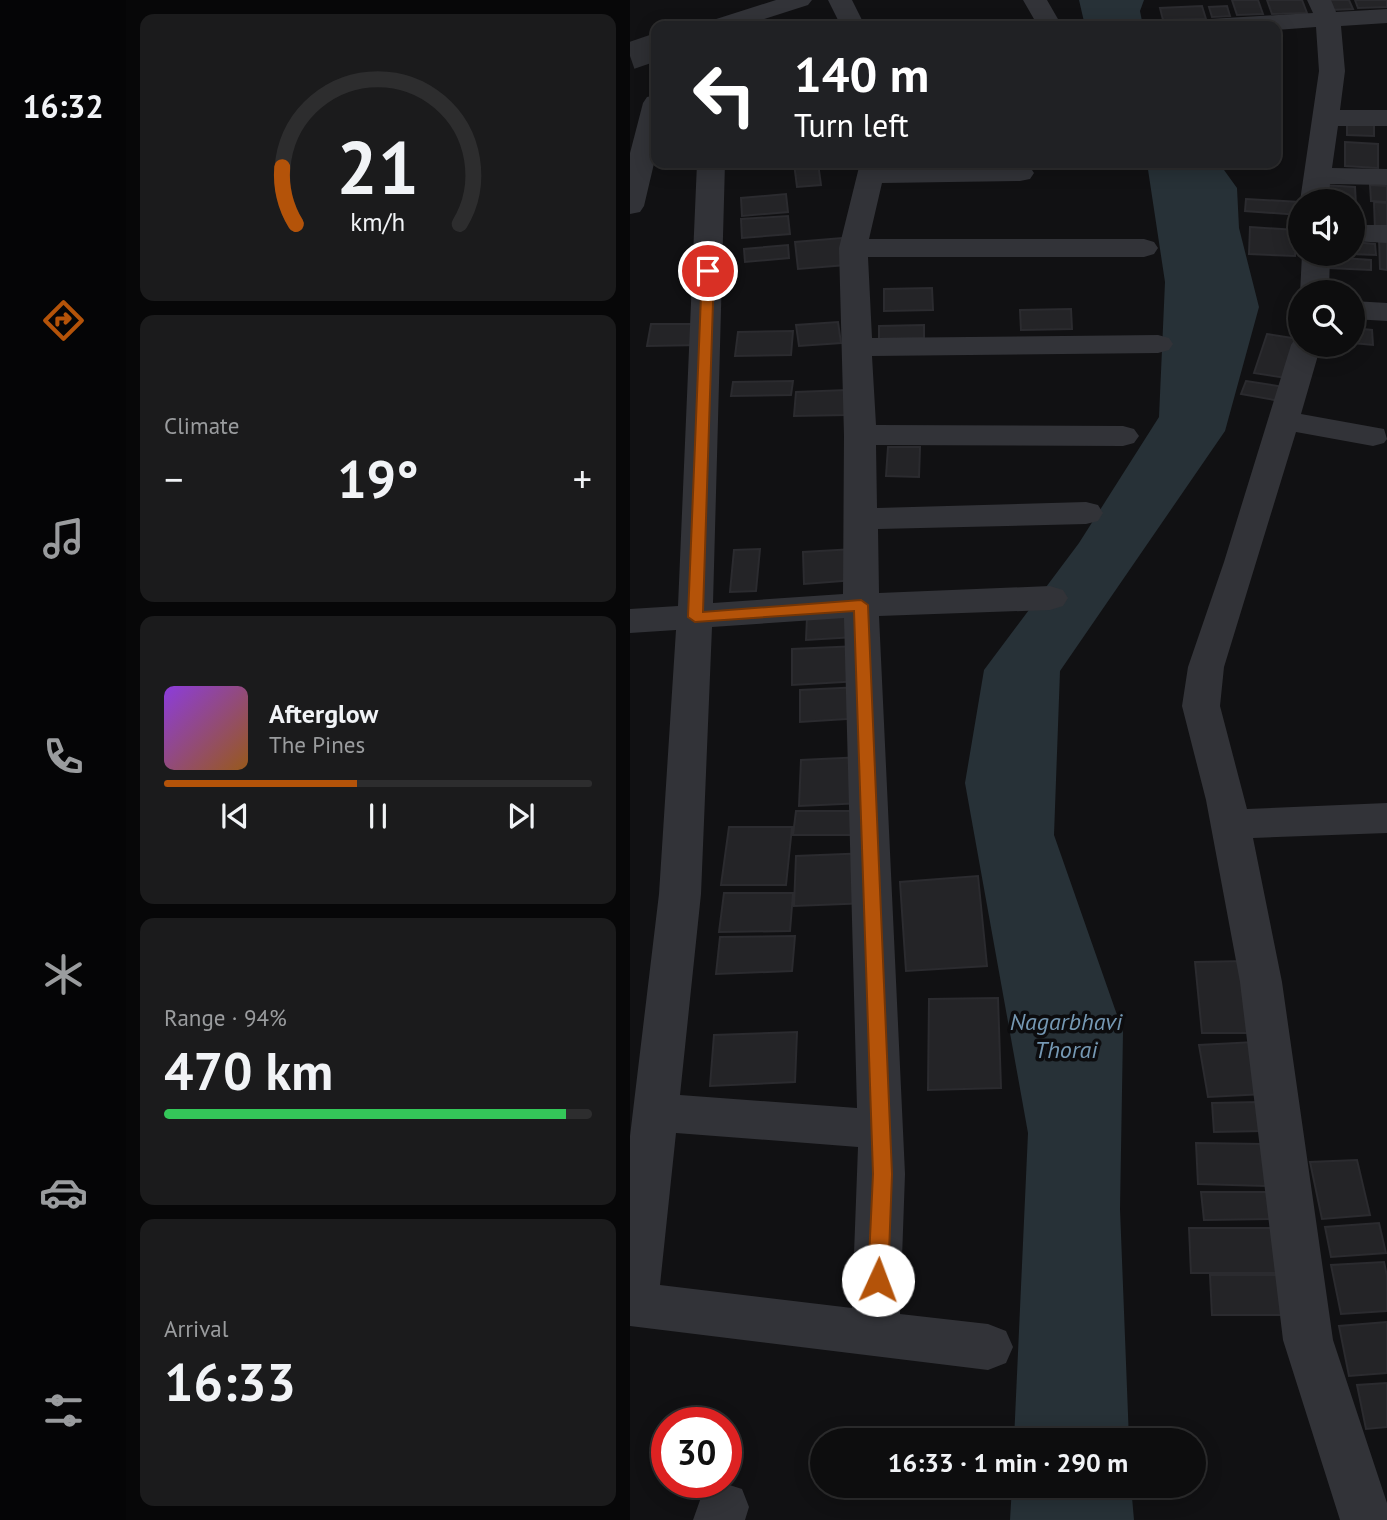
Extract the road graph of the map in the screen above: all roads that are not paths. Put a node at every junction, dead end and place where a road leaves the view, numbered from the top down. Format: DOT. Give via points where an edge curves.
graph roads {
  1 [pos="800,0"];
  2 [pos="840,0"];
  3 [pos="1035,0"];
  4 [pos="1324,10"];
  5 [pos="1387,16"];
  6 [pos="735,21"];
  7 [pos="850,21"];
  8 [pos="1047,21"];
  9 [pos="1245,21"];
  10 [pos="1387,117"];
  11 [pos="1326,118"];
  12 [pos="651,123"];
  13 [pos="711,168"];
  14 [pos="872,169"];
  15 [pos="1020,173"];
  16 [pos="1387,177"];
  17 [pos="1315,189"];
  18 [pos="630,206"];
  19 [pos="1365,233"];
  20 [pos="1387,234"];
  21 [pos="853,248"];
  22 [pos="1144,248"];
  23 [pos="1365,311"];
  24 [pos="1387,312"];
  25 [pos="1158,344"];
  26 [pos="856,347"];
  27 [pos="1302,357"];
  28 [pos="1283,420"];
  29 [pos="860,435"];
  30 [pos="1123,436"];
  31 [pos="1373,436"];
  32 [pos="1086,513"];
  33 [pos="859,519"];
  34 [pos="1050,598"];
  35 [pos="861,605"];
  36 [pos="695,617"];
  37 [pos="630,621"];
  38 [pos="1387,818"];
  39 [pos="1231,824"];
  40 [pos="655,1112"];
  41 [pos="881,1129"];
  42 [pos="632,1304"];
  43 [pos="876,1333"];
  44 [pos="988,1347"];
  45 [pos="1366,1520"];
  1 -- 6 [label="street"];
  2 -- 7 [label="street"];
  3 -- 8 [label="street"];
  4 -- 5 [label="street"];
  4 -- 9 [label="street"];
  4 -- 11 [label="street" via="1332,71"];
  10 -- 11 [label="street"];
  11 -- 17 [label="street"];
  12 -- 18 [label="street"];
  13 -- 36 [label="street"];
  14 -- 15 [label="street"];
  14 -- 21 [label="street"];
  16 -- 17 [label="street"];
  19 -- 20 [label="street"];
  21 -- 22 [label="street"];
  21 -- 26 [label="street"];
  23 -- 24 [label="street"];
  25 -- 26 [label="street"];
  26 -- 29 [label="street"];
  27 -- 28 [label="street"];
  28 -- 31 [label="street"];
  28 -- 39 [label="street" via="1206,667 1201,706"];
  29 -- 30 [label="street"];
  29 -- 33 [label="street"];
  32 -- 33 [label="street"];
  33 -- 35 [label="street"];
  34 -- 35 [label="street"];
  35 -- 36 [label="street"];
  35 -- 41 [label="street"];
  36 -- 37 [label="street"];
  36 -- 40 [label="street" via="680,894"];
  38 -- 39 [label="street"];
  39 -- 45 [label="street" via="1261,982 1308,1340"];
  40 -- 41 [label="street"];
  40 -- 42 [label="street"];
  41 -- 43 [label="street"];
  42 -- 43 [label="street"];
  43 -- 44 [label="street"];
}
